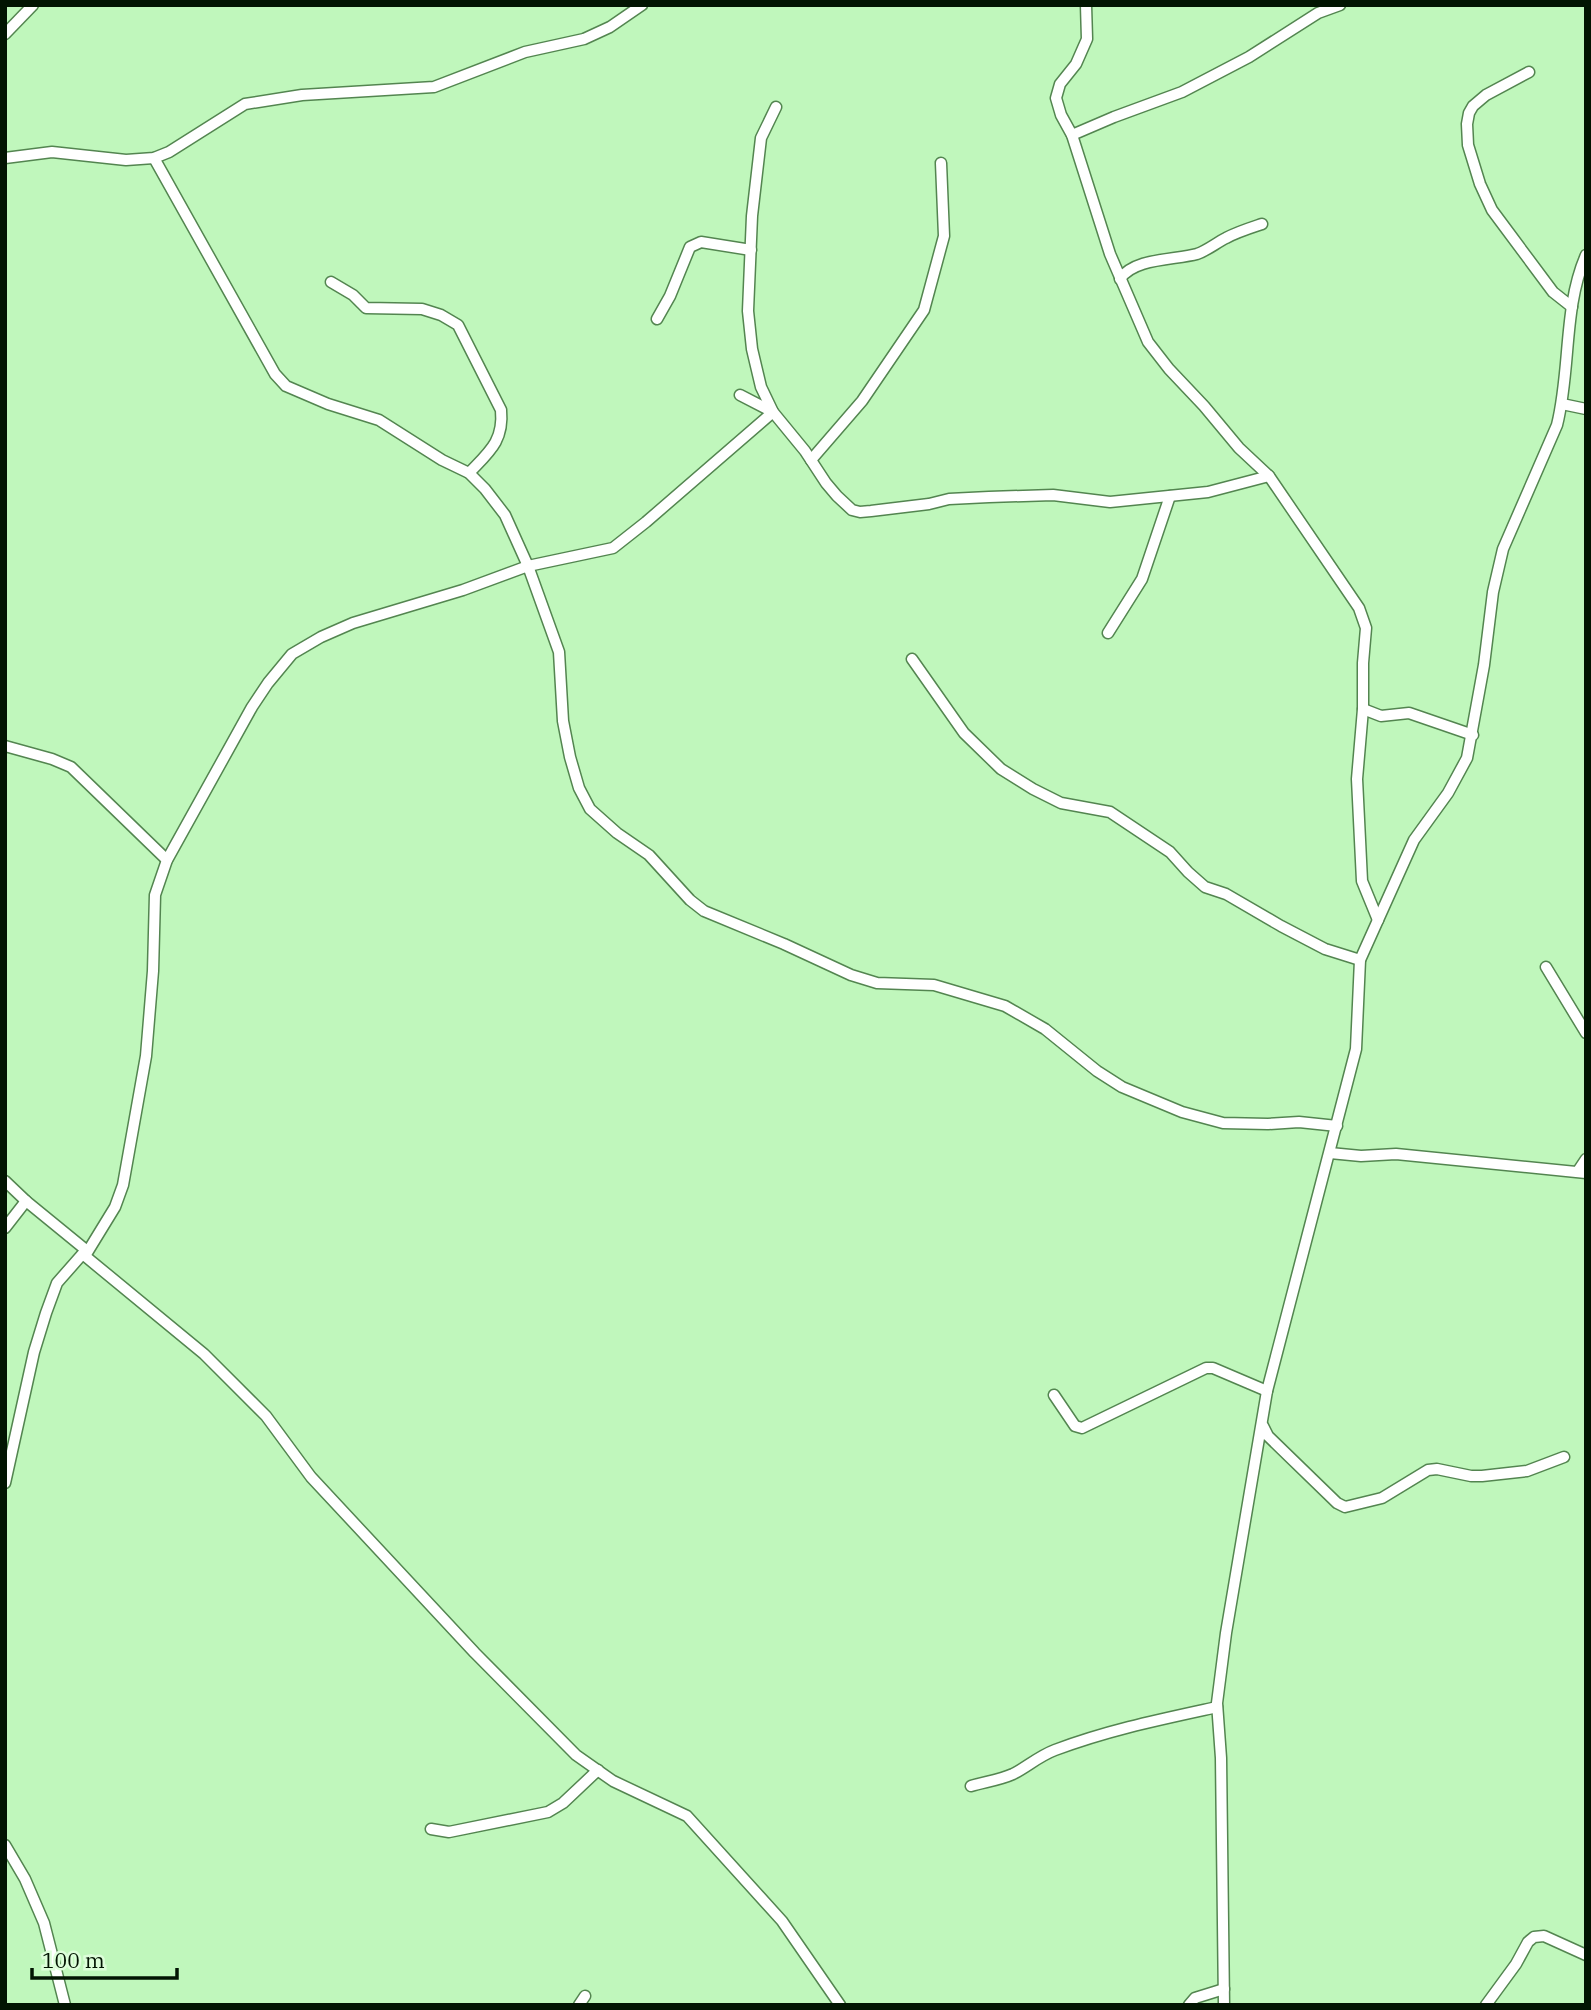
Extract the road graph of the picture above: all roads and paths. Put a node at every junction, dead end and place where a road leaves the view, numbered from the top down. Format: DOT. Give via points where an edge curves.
graph roads {
  1 [pos="33,5"];
  2 [pos="642,5"];
  3 [pos="1086,5"];
  4 [pos="1340,5"];
  5 [pos="5,34"];
  6 [pos="1530,72"];
  7 [pos="776,107"];
  8 [pos="1072,135"];
  9 [pos="5,158"];
  10 [pos="154,158"];
  11 [pos="941,163"];
  12 [pos="1262,224"];
  13 [pos="751,250"];
  14 [pos="1586,255"];
  15 [pos="1120,279"];
  16 [pos="331,282"];
  17 [pos="1572,307"];
  18 [pos="657,319"];
  19 [pos="740,396"];
  20 [pos="1562,404"];
  21 [pos="1586,409"];
  22 [pos="773,412"];
  23 [pos="811,460"];
  24 [pos="469,472"];
  25 [pos="1269,476"];
  26 [pos="1170,496"];
  27 [pos="528,566"];
  28 [pos="1108,633"];
  29 [pos="912,659"];
  30 [pos="1363,709"];
  31 [pos="1473,734"];
  32 [pos="5,746"];
  33 [pos="167,860"];
  34 [pos="1378,920"];
  35 [pos="1360,960"];
  36 [pos="1546,967"];
  37 [pos="1586,1033"];
  38 [pos="1337,1126"];
  39 [pos="1330,1153"];
  40 [pos="1586,1159"];
  41 [pos="1582,1172"];
  42 [pos="5,1181"];
  43 [pos="26,1201"];
  44 [pos="5,1228"];
  45 [pos="85,1253"];
  46 [pos="1267,1391"];
  47 [pos="1054,1395"];
  48 [pos="1262,1425"];
  49 [pos="1564,1457"];
  50 [pos="5,1483"];
  51 [pos="1217,1707"];
  52 [pos="598,1770"];
  53 [pos="971,1786"];
  54 [pos="431,1829"];
  55 [pos="5,1845"];
  56 [pos="1586,1955"];
  57 [pos="1224,1989"];
  58 [pos="65,2005"];
  59 [pos="840,2005"];
  60 [pos="1189,2005"];
  61 [pos="1224,2005"];
  62 [pos="1486,2005"];
  1 -- 5 [label="street"];
  2 -- 10 [label="street" via="584,39 525,52 434,87 302,95 245,104"];
  3 -- 8 [label="street" via="1087,39 1056,97"];
  4 -- 8 [label="street" via="1318,13 1249,58 1182,92"];
  6 -- 17 [label="street" via="1473,106 1467,124 1468,145 1492,210 1553,292"];
  7 -- 13 [label="street" via="761,138"];
  8 -- 15 [label="street"];
  9 -- 10 [label="street" via="52,152 126,160"];
  10 -- 24 [label="street" via="275,374 286,386 379,420"];
  11 -- 23 [label="street" via="944,236 924,310 862,401"];
  12 -- 15 [label="street" via="1207,250 1145,264"];
  13 -- 18 [label="street" via="701,242 690,247"];
  13 -- 22 [label="street" via="748,311 752,349"];
  14 -- 17 [label="street"];
  15 -- 25 [label="street" via="1148,342 1239,448"];
  16 -- 24 [label="street" via="366,308 422,309 458,325 501,410 500,435"];
  17 -- 20 [label="street"];
  19 -- 22 [label="street"];
  20 -- 21 [label="street"];
  20 -- 31 [label="street" via="1503,549"];
  22 -- 23 [label="street"];
  22 -- 27 [label="street" via="613,548"];
  23 -- 26 [label="street" via="837,496 860,512 949,499 1053,495 1110,502"];
  24 -- 27 [label="street" via="505,516"];
  25 -- 26 [label="street" via="1208,492"];
  25 -- 30 [label="street" via="1359,608 1366,628"];
  26 -- 28 [label="street" via="1142,579"];
  27 -- 33 [label="street" via="352,623 292,654 252,707"];
  27 -- 38 [label="street" via="559,652 570,757 590,810 649,855 704,911 851,975 877,983 934,985 1005,1006 1045,1029 1114,1082 1182,1112 1223,1123"];
  29 -- 35 [label="street" via="964,733 1001,769 1062,803 1110,811 1170,852 1205,887 1325,949"];
  30 -- 31 [label="street" via="1381,716 1409,713"];
  30 -- 34 [label="street" via="1357,779 1362,881"];
  31 -- 34 [label="street" via="1467,758 1414,840"];
  32 -- 33 [label="street" via="71,767"];
  33 -- 45 [label="street" via="155,895 146,1056 123,1185 115,1208"];
  34 -- 35 [label="street"];
  35 -- 38 [label="street" via="1356,1049"];
  36 -- 37 [label="street"];
  38 -- 39 [label="street"];
  39 -- 41 [label="street" via="1396,1154"];
  39 -- 46 [label="street"];
  40 -- 41 [label="street"];
  42 -- 43 [label="street"];
  43 -- 44 [label="street"];
  43 -- 45 [label="street"];
  45 -- 50 [label="street" via="57,1283 46,1313"];
  45 -- 52 [label="street" via="204,1354 266,1416 311,1477 475,1653 576,1755"];
  46 -- 47 [label="street" via="1206,1368 1082,1428 1075,1426"];
  46 -- 48 [label="street"];
  48 -- 49 [label="street" via="1268,1436 1345,1507 1382,1497 1428,1470 1482,1476 1527,1471"];
  48 -- 51 [label="street"];
  51 -- 53 [label="street" via="1077,1742 1012,1774"];
  51 -- 57 [label="street"];
  52 -- 54 [label="street" via="548,1812 449,1832"];
  52 -- 59 [label="street" via="687,1815 782,1921"];
  55 -- 58 [label="street" via="44,1923"];
  56 -- 62 [label="street" via="1545,1936 1534,1937"];
  57 -- 60 [label="street" via="1195,1998"];
  57 -- 61 [label="street"];
}
